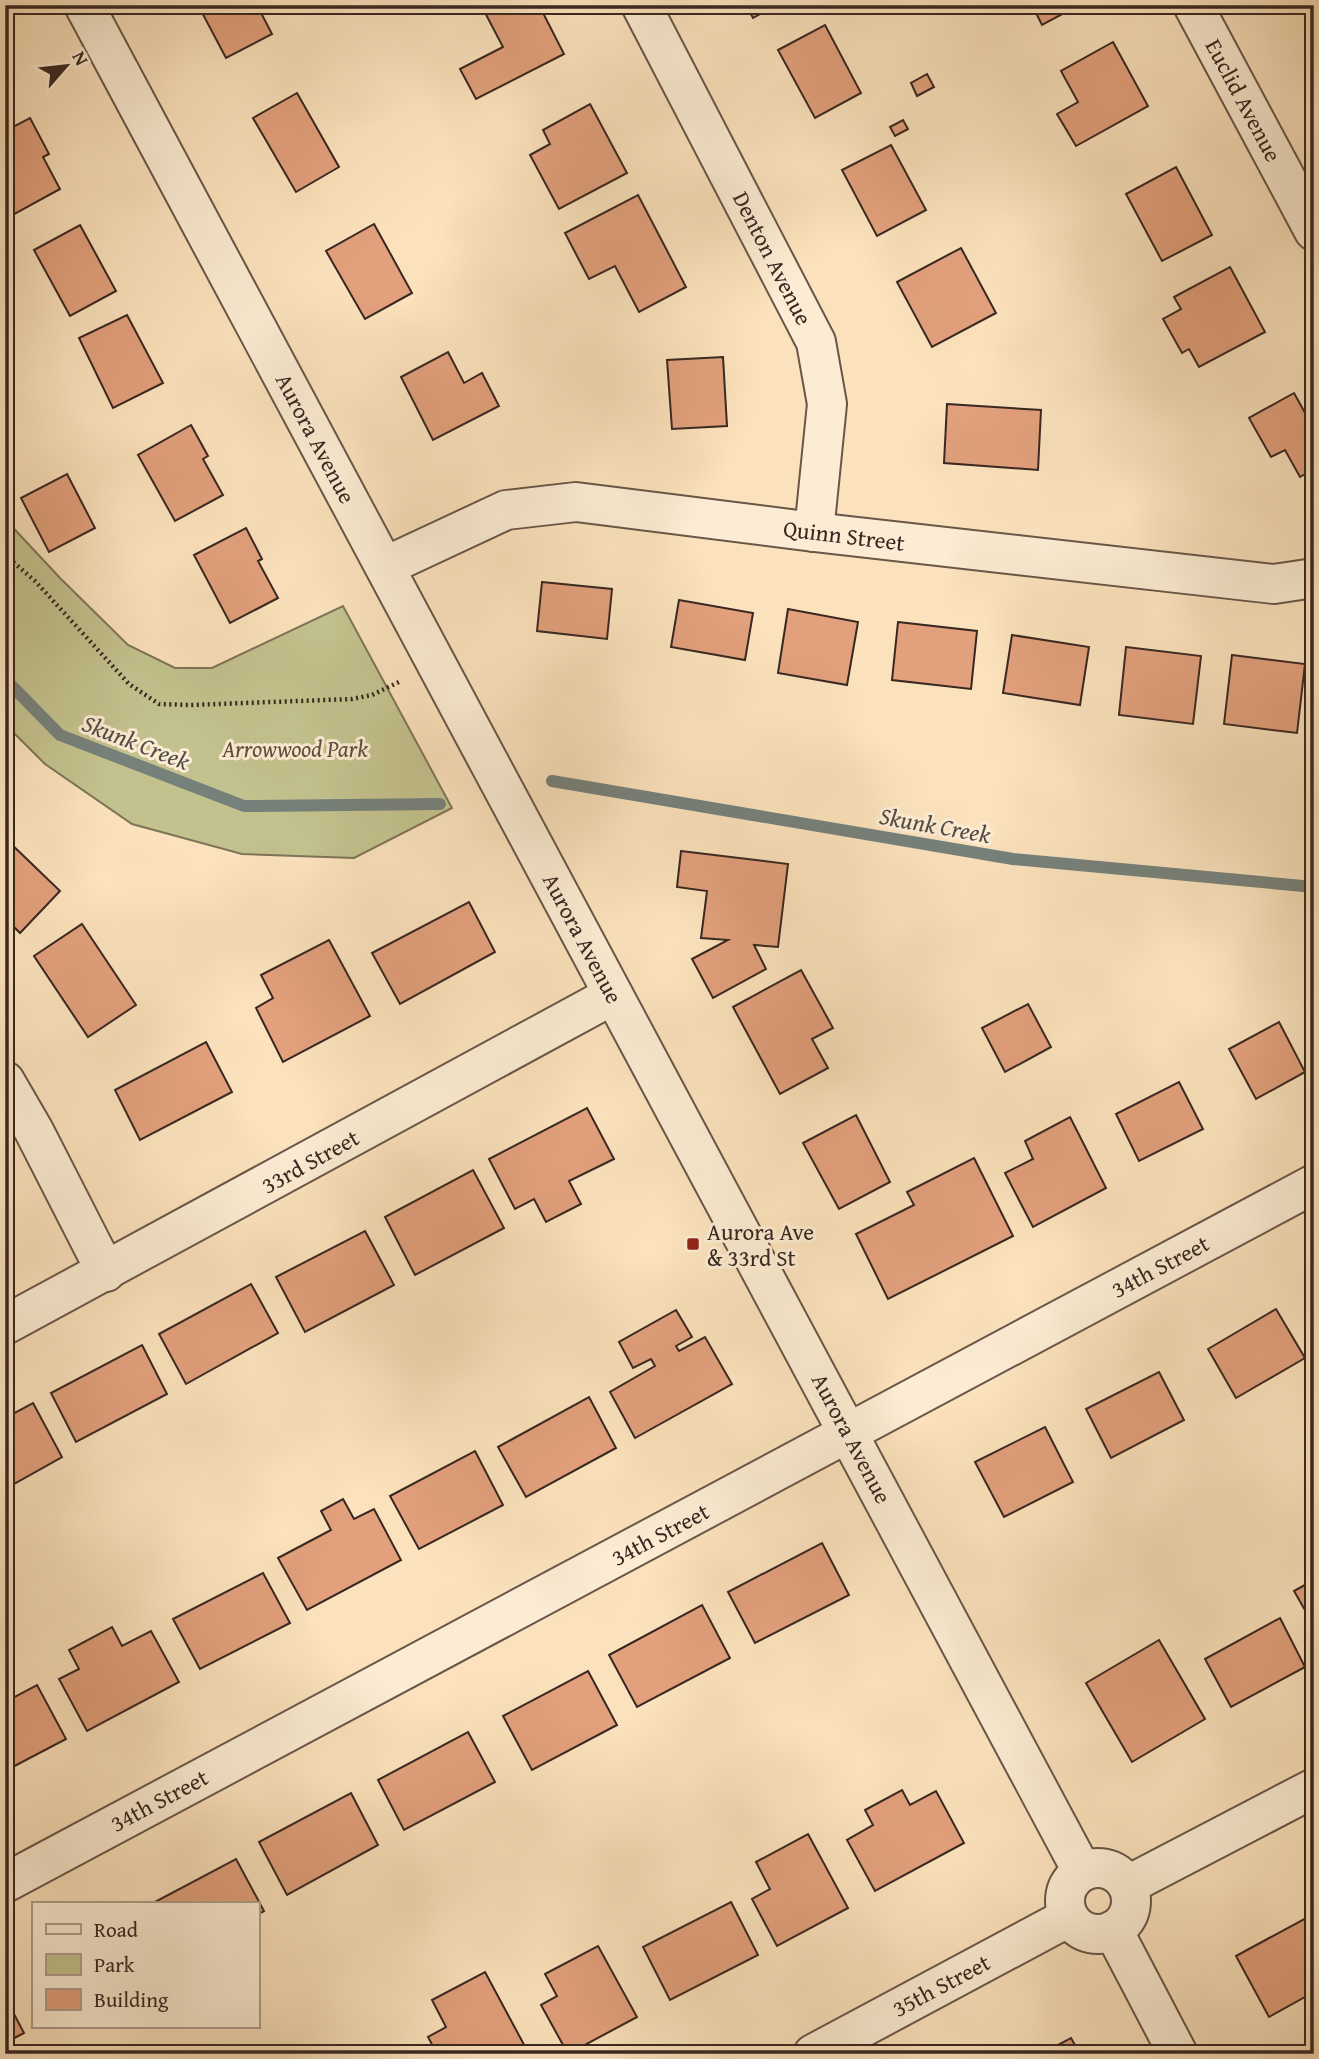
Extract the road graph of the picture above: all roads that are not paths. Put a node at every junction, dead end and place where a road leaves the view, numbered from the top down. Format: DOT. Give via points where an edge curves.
graph roads {
  1 [pos="84,5"];
  2 [pos="641,5"];
  3 [pos="1194,5"];
  4 [pos="1314,231"];
  5 [pos="814,531"];
  6 [pos="386,566"];
  7 [pos="1314,578"];
  8 [pos="613,995"];
  9 [pos="5,1081"];
  10 [pos="1314,1184"];
  11 [pos="106,1272"];
  12 [pos="5,1325"];
  13 [pos="849,1433"];
  14 [pos="1314,1788"];
  15 [pos="1082,1871"];
  16 [pos="5,1883"];
  17 [pos="1128,1885"];
  18 [pos="1069,1917"];
  19 [pos="1113,1930"];
  20 [pos="813,2054"];
  21 [pos="1178,2054"];
  1 -- 6 [label="street, Aurora Avenue"];
  2 -- 5 [label="street, Denton Avenue" via="816,342 827,404"];
  3 -- 4 [label="street, Euclid Avenue"];
  5 -- 6 [label="street, Quinn Street" via="576,502 506,510"];
  5 -- 7 [label="street, Quinn Street" via="1274,584"];
  6 -- 8 [label="street, Aurora Avenue"];
  8 -- 11 [label="street, 33rd Street"];
  8 -- 13 [label="street, Aurora Avenue"];
  9 -- 11 [label="street"];
  10 -- 13 [label="street, 34th Street"];
  11 -- 12 [label="street, 33rd Street"];
  13 -- 15 [label="street, Aurora Avenue"];
  13 -- 16 [label="street, 34th Street"];
  14 -- 17 [label="street"];
  15 -- 17 [label="street" via="1108,1869"];
  15 -- 18 [label="street" via="1066,1891"];
  17 -- 19 [label="street" via="1131,1902 1126,1919"];
  18 -- 19 [label="street" via="1088,1932"];
  18 -- 20 [label="street, 35th Street"];
  19 -- 21 [label="street"];
}
